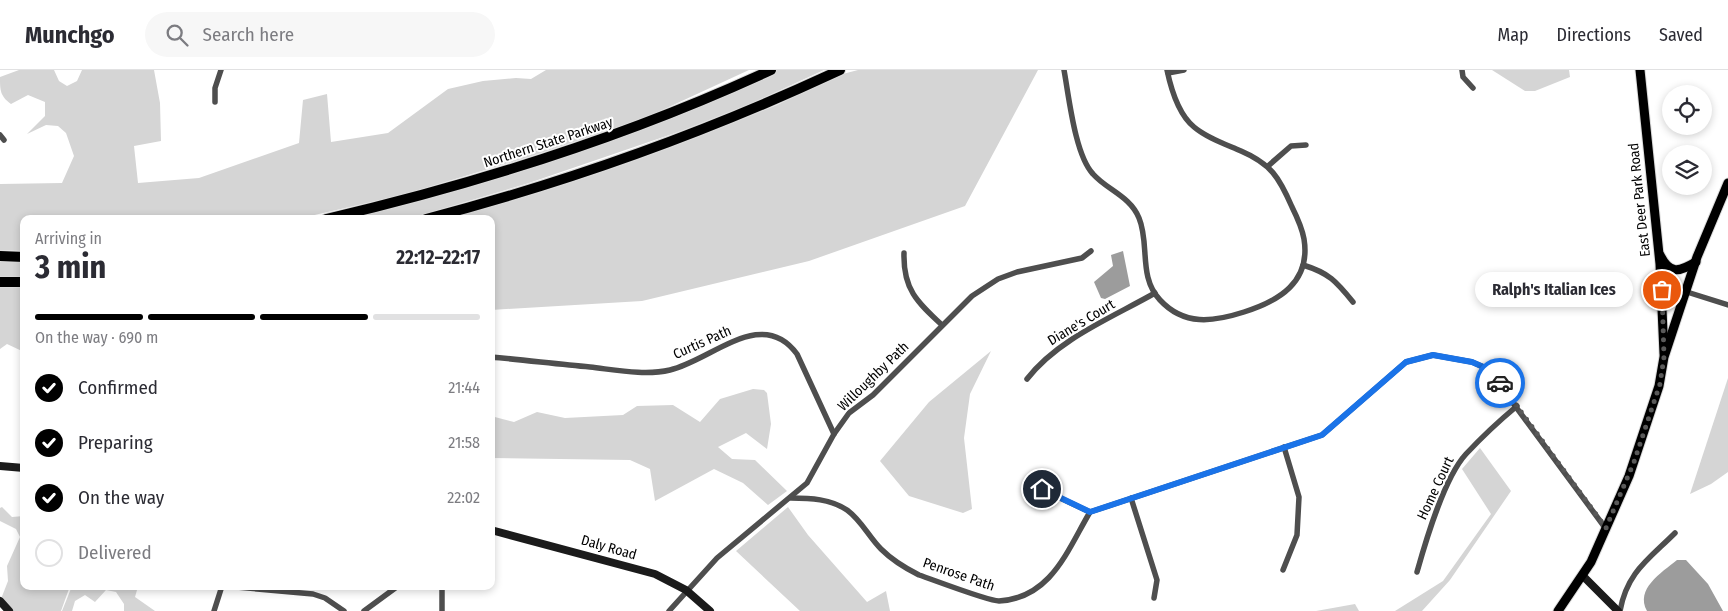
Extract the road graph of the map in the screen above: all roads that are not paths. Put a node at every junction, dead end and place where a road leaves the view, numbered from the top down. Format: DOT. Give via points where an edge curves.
graph roads {
  1 [pos="222,70"];
  2 [pos="771,70"];
  3 [pos="840,70"];
  4 [pos="1064,70"];
  5 [pos="1184,70"];
  6 [pos="1462,70"];
  7 [pos="1640,70"];
  8 [pos="1167,72"];
  9 [pos="1474,88"];
  10 [pos="215,102"];
  11 [pos="1306,145"];
  12 [pos="1268,166"];
  13 [pos="1728,183"];
  14 [pos="342,215"];
  15 [pos="440,215"];
  16 [pos="1091,251"];
  17 [pos="1659,251"];
  18 [pos="904,253"];
  19 [pos="0,256"];
  20 [pos="20,257"];
  21 [pos="1696,262"];
  22 [pos="1303,264"];
  23 [pos="0,282"];
  24 [pos="20,282"];
  25 [pos="1687,292"];
  26 [pos="1155,293"];
  27 [pos="1353,302"];
  28 [pos="1728,305"];
  29 [pos="942,324"];
  30 [pos="495,357"];
  31 [pos="1664,357"];
  32 [pos="1027,379"];
  33 [pos="1516,406"];
  34 [pos="834,434"];
  35 [pos="1284,447"];
  36 [pos="0,466"];
  37 [pos="20,468"];
  38 [pos="1042,489"];
  39 [pos="791,498"];
  40 [pos="1131,498"];
  41 [pos="1090,512"];
  42 [pos="1606,528"];
  43 [pos="495,531"];
  44 [pos="1676,533"];
  45 [pos="1283,570"];
  46 [pos="1417,572"];
  47 [pos="1583,576"];
  48 [pos="222,590"];
  49 [pos="268,590"];
  50 [pos="393,590"];
  51 [pos="442,590"];
  52 [pos="686,590"];
  53 [pos="1154,598"];
  54 [pos="0,601"];
  55 [pos="9,611"];
  56 [pos="214,611"];
  57 [pos="344,611"];
  58 [pos="364,611"];
  59 [pos="442,611"];
  60 [pos="669,611"];
  61 [pos="710,611"];
  62 [pos="1558,611"];
  63 [pos="1619,611"];
  1 -- 10 [label="street" via="215,88"];
  2 -- 14 [label="highway, Northern State Parkway" via="679,111 567,152 437,191"];
  3 -- 15 [label="highway" via="726,119 632,154"];
  4 -- 26 [label="street" via="1082,158 1094,176 1124,198 1138,215 1147,273"];
  5 -- 8 [label="street"];
  6 -- 9 [label="street" via="1463,77"];
  7 -- 17 [label="main road, East Deer Park Road"];
  8 -- 12 [label="street" via="1184,116 1193,127"];
  11 -- 12 [label="street" via="1291,146"];
  12 -- 22 [label="street" via="1282,183 1300,226"];
  13 -- 21 [label="main road"];
  16 -- 29 [label="street, Willoughby Path" via="1082,258 998,279 972,296"];
  17 -- 21 [label="main road" via="1663,260 1675,270"];
  17 -- 31 [label="main road, East Deer Park Road"];
  18 -- 29 [label="street" via="903,266 908,286 915,298"];
  19 -- 20 [label="highway"];
  21 -- 25 [label="main road"];
  22 -- 26 [label="street" via="1284,294 1264,306 1210,321 1190,319 1171,309"];
  22 -- 27 [label="street" via="1326,272"];
  23 -- 24 [label="highway"];
  25 -- 28 [label="street"];
  25 -- 31 [label="main road"];
  26 -- 32 [label="street, Diane's Court" via="1059,349 1038,364"];
  29 -- 34 [label="street, Willoughby Path" via="873,394 849,413"];
  30 -- 34 [label="street, Curtis Path" via="655,372 684,365 745,337 758,333 771,335 790,345 797,354"];
  31 -- 42 [label="main road" via="1656,395 1631,469"];
  33 -- 35 [label="street" via="1488,369 1472,362 1433,355 1406,362 1322,435"];
  33 -- 42 [label="street"];
  33 -- 46 [label="street, Home Court" via="1459,464 1433,518"];
  34 -- 39 [label="street, Willoughby Path" via="807,483"];
  35 -- 40 [label="street"];
  35 -- 45 [label="street" via="1299,497 1297,535"];
  36 -- 37 [label="street"];
  38 -- 41 [label="street"];
  39 -- 41 [label="street, Penrose Path" via="812,498 839,505 854,516 880,548 908,569 998,601 1029,593 1051,578"];
  39 -- 52 [label="street, Willoughby Path" via="717,558"];
  40 -- 41 [label="street"];
  40 -- 53 [label="street" via="1157,580"];
  42 -- 47 [label="main road"];
  43 -- 52 [label="street, Daly Road" via="655,574"];
  44 -- 63 [label="street" via="1634,573"];
  47 -- 62 [label="main road"];
  47 -- 63 [label="street"];
  48 -- 56 [label="street"];
  49 -- 57 [label="street" via="313,594"];
  50 -- 58 [label="street"];
  51 -- 59 [label="street"];
  52 -- 60 [label="street, Willoughby Path"];
  52 -- 61 [label="street, Daly Road"];
  54 -- 55 [label="street"];
}
